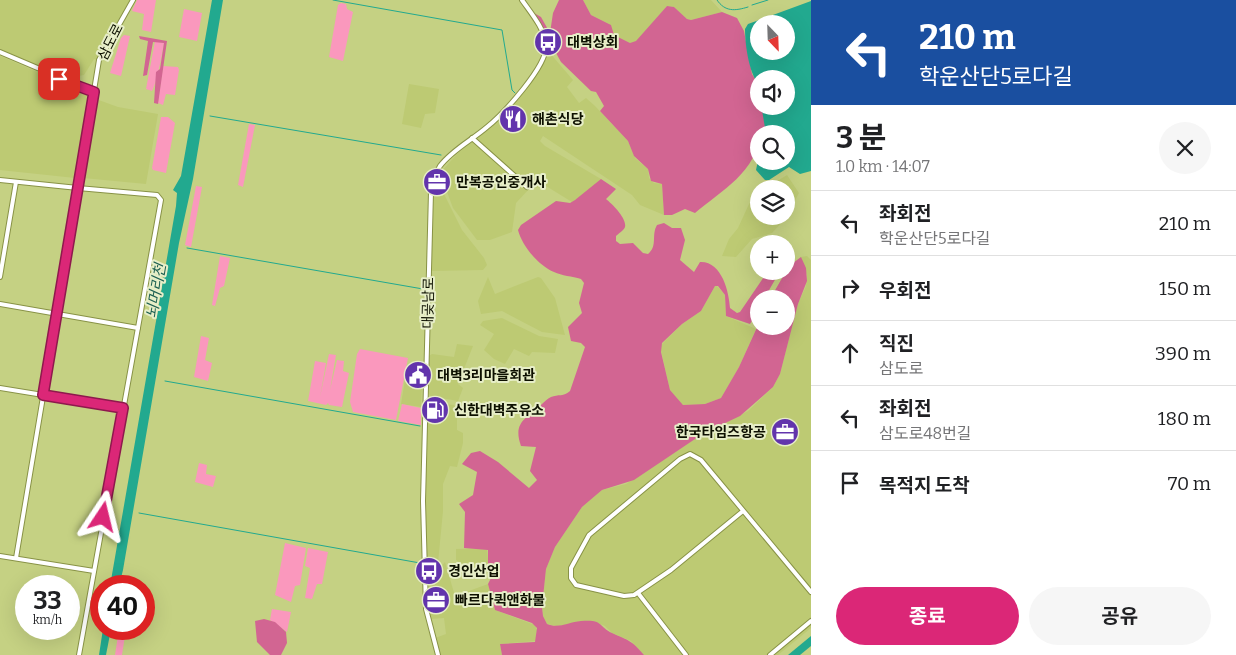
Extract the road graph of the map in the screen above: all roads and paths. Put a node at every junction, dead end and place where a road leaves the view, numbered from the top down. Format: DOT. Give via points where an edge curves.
graph roads {
  1 [pos="133,0"];
  2 [pos="522,0"];
  3 [pos="0,52"];
  4 [pos="94,92"];
  5 [pos="472,138"];
  6 [pos="0,180"];
  7 [pos="16,182"];
  8 [pos="527,186"];
  9 [pos="78,188"];
  10 [pos="0,277"];
  11 [pos="0,304"];
  12 [pos="56,314"];
  13 [pos="138,328"];
  14 [pos="0,388"];
  15 [pos="43,395"];
  16 [pos="123,408"];
  17 [pos="742,511"];
  18 [pos="0,556"];
  19 [pos="16,558"];
  20 [pos="94,572"];
  21 [pos="811,592"];
  22 [pos="638,593"];
  23 [pos="811,622"];
  24 [pos="79,655"];
  25 [pos="438,655"];
  26 [pos="686,655"];
  27 [pos="770,655"];
  1 -- 4 [label="street, 삼도로" via="100,60"];
  2 -- 5 [label="street, 대곶남로" via="543,34 545,53 533,75 495,120"];
  3 -- 4 [label="street"];
  4 -- 9 [label="street, 삼도로"];
  5 -- 8 [label="street"];
  5 -- 25 [label="street, 대곶남로" via="442,164 431,192 424,510 427,616"];
  6 -- 7 [label="street"];
  7 -- 9 [label="street"];
  7 -- 10 [label="street"];
  9 -- 12 [label="street, 삼도로"];
  9 -- 13 [label="street" via="157,195 160,200"];
  11 -- 12 [label="street"];
  12 -- 13 [label="street"];
  12 -- 15 [label="street, 삼도로"];
  13 -- 16 [label="street"];
  14 -- 15 [label="street"];
  15 -- 16 [label="street"];
  15 -- 19 [label="street, 삼도로"];
  16 -- 20 [label="street"];
  17 -- 21 [label="street"];
  17 -- 22 [label="street"];
  17 -- 22 [label="street" via="698,457 690,454 680,459 592,532 571,568 572,580 579,587 627,597"];
  18 -- 19 [label="street"];
  19 -- 20 [label="street"];
  20 -- 24 [label="street"];
  22 -- 26 [label="street"];
  23 -- 27 [label="street"];
}
